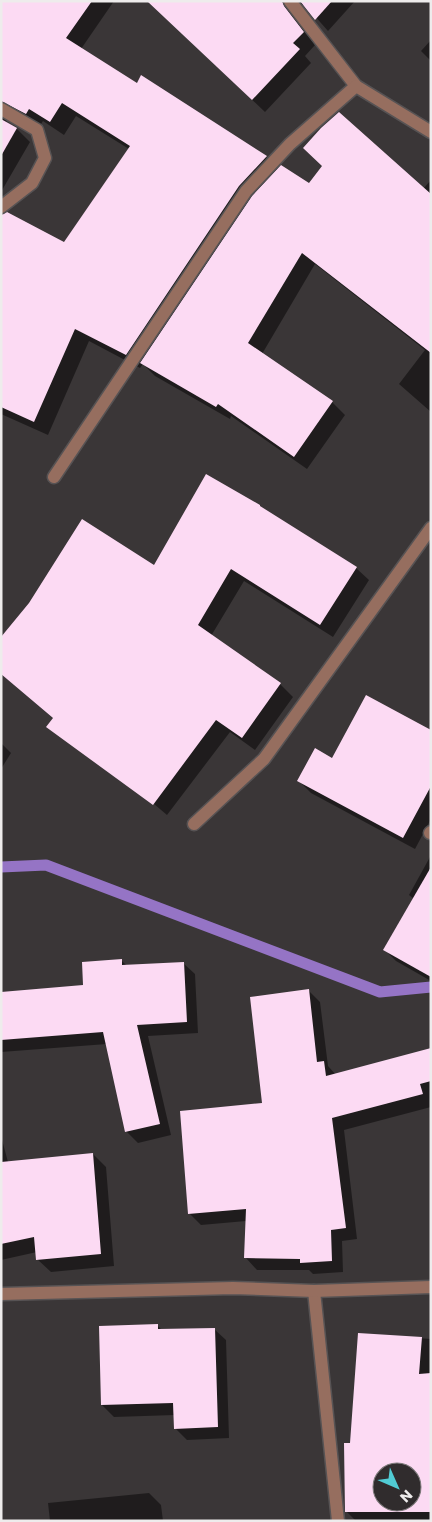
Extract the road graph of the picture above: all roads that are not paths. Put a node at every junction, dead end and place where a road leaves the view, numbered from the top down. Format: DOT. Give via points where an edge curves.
graph roads {
  1 [pos="290,1"];
  2 [pos="356,86"];
  3 [pos="1,110"];
  4 [pos="431,132"];
  5 [pos="1,207"];
  6 [pos="54,477"];
  7 [pos="431,528"];
  8 [pos="194,824"];
  9 [pos="431,1287"];
  10 [pos="314,1291"];
  11 [pos="1,1294"];
  12 [pos="338,1521"];
  1 -- 2 [label="street"];
  2 -- 4 [label="street"];
  2 -- 6 [label="street" via="290,144 246,191"];
  3 -- 5 [label="street" via="37,130 45,158 32,183"];
  7 -- 8 [label="street" via="264,758"];
  9 -- 10 [label="street"];
  10 -- 11 [label="street" via="233,1288"];
  10 -- 12 [label="street"];
}
